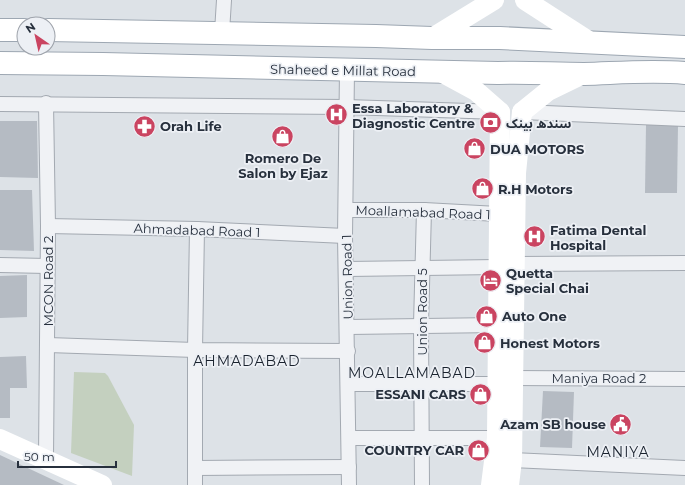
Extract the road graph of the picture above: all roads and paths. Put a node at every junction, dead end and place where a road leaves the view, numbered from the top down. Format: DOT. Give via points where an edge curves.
graph roads {
  1 [pos="224,0"];
  2 [pos="494,0"];
  3 [pos="526,0"];
  4 [pos="0,30"];
  5 [pos="16,30"];
  6 [pos="56,30"];
  7 [pos="222,32"];
  8 [pos="432,38"];
  9 [pos="590,42"];
  10 [pos="685,47"];
  11 [pos="0,63"];
  12 [pos="347,70"];
  13 [pos="441,72"];
  14 [pos="685,73"];
  15 [pos="583,74"];
  16 [pos="46,103"];
  17 [pos="0,104"];
  18 [pos="346,107"];
  19 [pos="500,112"];
  20 [pos="522,112"];
  21 [pos="685,119"];
  22 [pos="507,173"];
  23 [pos="347,210"];
  24 [pos="424,210"];
  25 [pos="498,214"];
  26 [pos="48,226"];
  27 [pos="197,229"];
  28 [pos="346,236"];
  29 [pos="685,263"];
  30 [pos="0,265"];
  31 [pos="506,265"];
  32 [pos="47,266"];
  33 [pos="422,268"];
  34 [pos="347,269"];
  35 [pos="421,325"];
  36 [pos="498,325"];
  37 [pos="348,327"];
  38 [pos="48,345"];
  39 [pos="195,350"];
  40 [pos="348,351"];
  41 [pos="685,379"];
  42 [pos="504,381"];
  43 [pos="349,384"];
  44 [pos="422,384"];
  45 [pos="422,437"];
  46 [pos="350,438"];
  47 [pos="497,438"];
  48 [pos="0,439"];
  49 [pos="46,458"];
  50 [pos="512,460"];
  51 [pos="195,468"];
  52 [pos="349,468"];
  53 [pos="685,468"];
  54 [pos="102,485"];
  55 [pos="195,485"];
  56 [pos="349,485"];
  57 [pos="422,485"];
  58 [pos="491,485"];
  59 [pos="509,485"];
  1 -- 7 [label="street"];
  2 -- 8 [label="main road"];
  3 -- 9 [label="main road"];
  4 -- 5 [label="main road"];
  6 -- 7 [label="main road"];
  7 -- 8 [label="main road"];
  8 -- 9 [label="main road"];
  9 -- 10 [label="main road"];
  11 -- 12 [label="main road, Shaheed e Millat Road"];
  12 -- 13 [label="main road, Shaheed e Millat Road"];
  12 -- 18 [label="street, Union Road 1"];
  13 -- 15 [label="main road, Shaheed e Millat Road"];
  13 -- 19 [label="main road" via="476,91"];
  14 -- 15 [label="main road, Shaheed e Millat Road" via="658,71"];
  15 -- 20 [label="main road" via="548,91"];
  16 -- 17 [label="street"];
  16 -- 18 [label="street"];
  16 -- 26 [label="street, MCON Road 2"];
  18 -- 19 [label="street"];
  18 -- 23 [label="street, Union Road 1"];
  19 -- 20 [label="main road"];
  19 -- 22 [label="main road"];
  20 -- 21 [label="street"];
  20 -- 22 [label="main road"];
  22 -- 25 [label="main road"];
  22 -- 31 [label="main road"];
  23 -- 24 [label="street, Moallamabad Road 1"];
  23 -- 28 [label="street, Union Road 1"];
  24 -- 25 [label="street, Moallamabad Road 1"];
  24 -- 33 [label="street, Union Road 5"];
  25 -- 31 [label="main road"];
  26 -- 27 [label="street, Ahmadabad Road 1"];
  26 -- 32 [label="street, MCON Road 2"];
  27 -- 28 [label="street, Ahmadabad Road 1"];
  27 -- 39 [label="street"];
  28 -- 34 [label="street, Union Road 1"];
  29 -- 31 [label="street"];
  30 -- 32 [label="street"];
  31 -- 33 [label="street"];
  31 -- 36 [label="main road"];
  31 -- 42 [label="main road"];
  32 -- 38 [label="street, MCON Road 2"];
  33 -- 34 [label="street"];
  33 -- 35 [label="street, Union Road 5"];
  34 -- 37 [label="street, Union Road 1"];
  35 -- 36 [label="street"];
  35 -- 37 [label="street"];
  35 -- 44 [label="street, Union Road 5"];
  36 -- 42 [label="main road"];
  37 -- 40 [label="street, Union Road 1"];
  38 -- 39 [label="street"];
  38 -- 49 [label="street, MCON Road 2"];
  39 -- 40 [label="street"];
  39 -- 51 [label="street"];
  40 -- 43 [label="street, Union Road 1"];
  41 -- 42 [label="street, Maniya Road 2"];
  42 -- 44 [label="street, Maniya Road 2"];
  42 -- 47 [label="main road"];
  42 -- 50 [label="main road"];
  43 -- 44 [label="street, Maniya Road 2"];
  43 -- 46 [label="street, Union Road 1"];
  44 -- 45 [label="street, Union Road 5"];
  45 -- 46 [label="street"];
  45 -- 47 [label="street"];
  45 -- 57 [label="street, Union Road 5"];
  46 -- 52 [label="street, Union Road 1"];
  47 -- 58 [label="main road"];
  48 -- 49 [label="main road"];
  49 -- 54 [label="main road"];
  50 -- 53 [label="street"];
  50 -- 59 [label="main road"];
  51 -- 52 [label="street"];
  51 -- 55 [label="street"];
  52 -- 56 [label="street, Union Road 1"];
}
